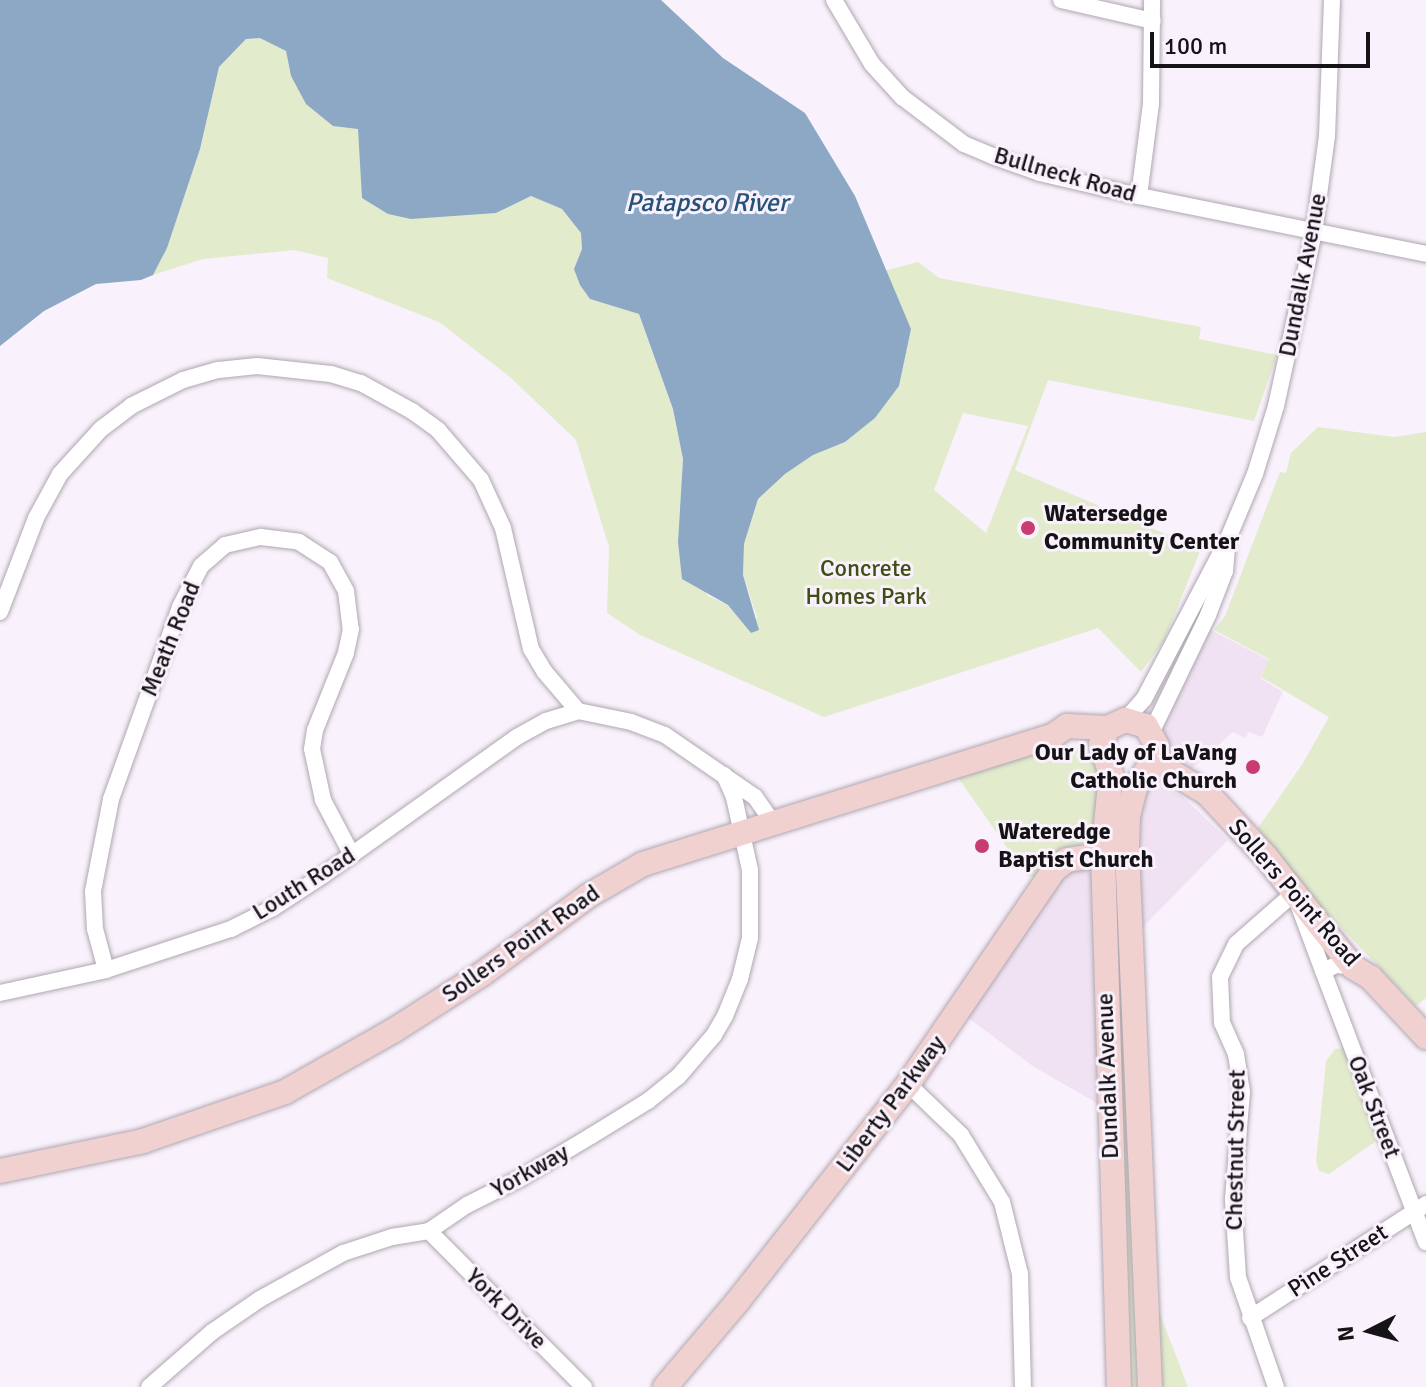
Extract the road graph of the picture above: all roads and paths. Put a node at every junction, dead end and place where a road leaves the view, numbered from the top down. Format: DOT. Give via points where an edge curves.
graph roads {
  1 [pos="1061,0"];
  2 [pos="1152,0"];
  3 [pos="1332,0"];
  4 [pos="832,1"];
  5 [pos="1153,21"];
  6 [pos="1139,196"];
  7 [pos="1314,232"];
  8 [pos="1426,254"];
  9 [pos="1227,541"];
  10 [pos="0,612"];
  11 [pos="578,711"];
  12 [pos="1117,724"];
  13 [pos="1152,731"];
  14 [pos="1054,735"];
  15 [pos="1105,761"];
  16 [pos="1149,766"];
  17 [pos="723,773"];
  18 [pos="772,821"];
  19 [pos="742,831"];
  20 [pos="1115,852"];
  21 [pos="352,855"];
  22 [pos="1294,893"];
  23 [pos="1353,967"];
  24 [pos="106,970"];
  25 [pos="1323,971"];
  26 [pos="0,993"];
  27 [pos="1426,1037"];
  28 [pos="908,1084"];
  29 [pos="0,1171"];
  30 [pos="1420,1208"];
  31 [pos="429,1231"];
  32 [pos="1426,1242"];
  33 [pos="1250,1318"];
  34 [pos="149,1387"];
  35 [pos="584,1387"];
  36 [pos="665,1387"];
  37 [pos="1023,1387"];
  38 [pos="1119,1387"];
  39 [pos="1150,1387"];
  40 [pos="1276,1387"];
  1 -- 5 [label="street"];
  2 -- 5 [label="street"];
  3 -- 7 [label="street, Dundalk Avenue" via="1327,136"];
  4 -- 6 [label="street, Bullneck Road" via="872,64 902,97 964,144 1040,173"];
  5 -- 6 [label="street" via="1151,103"];
  6 -- 7 [label="street, Bullneck Road"];
  7 -- 8 [label="street, Bullneck Road"];
  7 -- 9 [label="street, Dundalk Avenue" via="1276,406"];
  9 -- 12 [label="street, Dundalk Avenue" via="1144,699"];
  9 -- 13 [label="street, Dundalk Avenue" via="1225,571"];
  10 -- 11 [label="street" via="36,518 60,474 101,429 131,406 183,380 219,370 257,366 331,374 361,383 412,411 438,430 481,480 503,528 531,649"];
  11 -- 17 [label="street" via="665,735"];
  11 -- 21 [label="street, Louth Road" via="517,737"];
  12 -- 13 [label="main road" via="1140,722"];
  12 -- 14 [label="main road, Sollers Point Road" via="1067,726"];
  12 -- 15 [label="main road, Dundalk Avenue" via="1103,736"];
  13 -- 16 [label="main road, Dundalk Avenue" via="1157,746"];
  14 -- 15 [label="main road" via="1090,744"];
  14 -- 18 [label="main road, Sollers Point Road"];
  15 -- 16 [label="main road" via="1130,775"];
  15 -- 20 [label="main road, Dundalk Avenue" via="1111,774"];
  16 -- 20 [label="main road, Dundalk Avenue" via="1135,788"];
  16 -- 22 [label="main road, Sollers Point Road" via="1207,793"];
  17 -- 18 [label="street" via="755,797"];
  17 -- 19 [label="street, Yorkway"];
  18 -- 19 [label="main road, Sollers Point Road"];
  19 -- 29 [label="main road, Sollers Point Road" via="619,876 482,974 285,1092 143,1141"];
  19 -- 31 [label="street, Yorkway" via="750,870 747,958 725,1016 706,1045 648,1101"];
  20 -- 28 [label="main road, Liberty Parkway" via="1067,860 1054,870"];
  20 -- 38 [label="main road, Dundalk Avenue"];
  20 -- 39 [label="main road, Dundalk Avenue"];
  21 -- 24 [label="street, Louth Road" via="231,929"];
  21 -- 24 [label="street, Meath Road" via="323,800 312,749 346,653 351,629 346,591 330,562 299,542 261,537 225,545 201,566 180,607 111,799 93,891 95,929"];
  22 -- 23 [label="main road, Sollers Point Road"];
  22 -- 25 [label="street, Oak Street"];
  22 -- 33 [label="street, Chestnut Street" via="1236,944 1220,977 1222,1023 1240,1074 1234,1241"];
  23 -- 25 [label="street" via="1336,965"];
  23 -- 27 [label="main road, Sollers Point Road" via="1371,978"];
  24 -- 26 [label="street, Louth Road"];
  25 -- 30 [label="street, Oak Street"];
  28 -- 36 [label="main road, Liberty Parkway"];
  28 -- 37 [label="street" via="961,1135 1002,1202 1020,1274"];
  30 -- 32 [label="street, Oak Street"];
  30 -- 33 [label="street, Pine Street"];
  31 -- 34 [label="street, Yorkway" via="379,1241 325,1261 212,1332"];
  31 -- 35 [label="street, York Drive"];
  33 -- 40 [label="street, Chestnut Street"];
}
